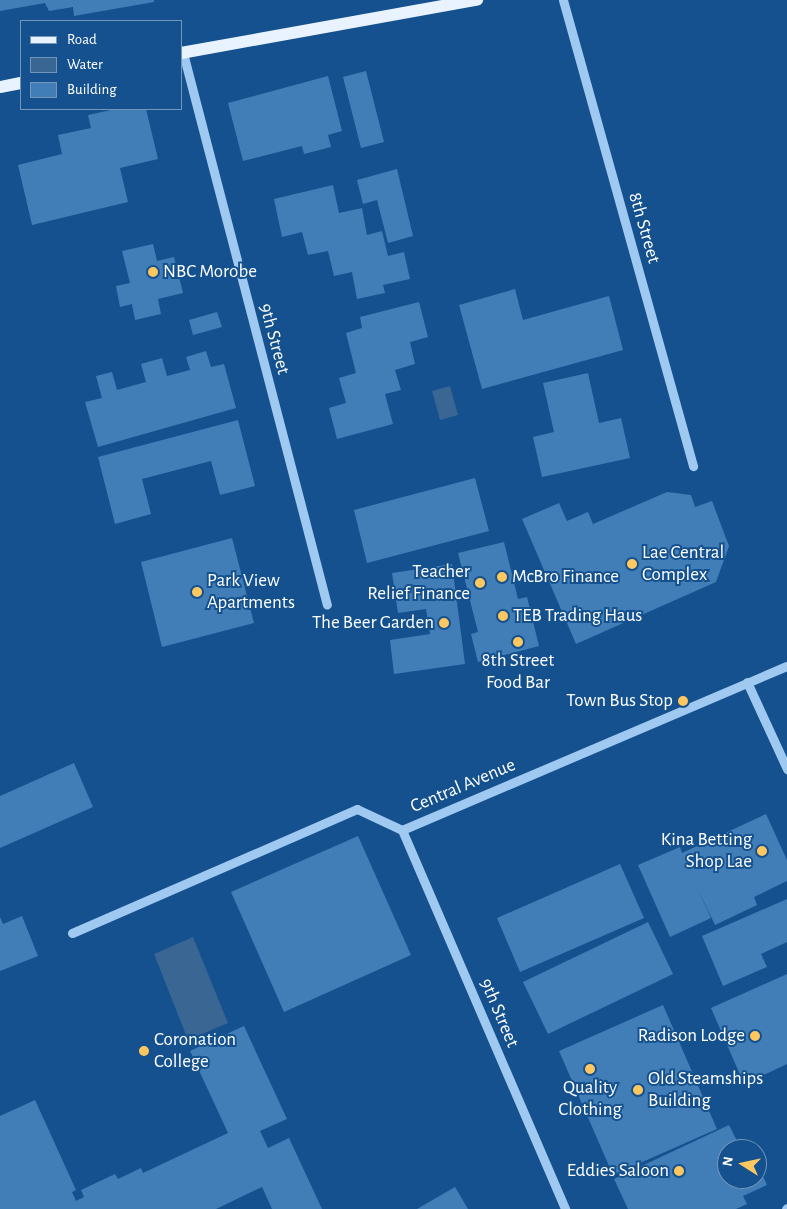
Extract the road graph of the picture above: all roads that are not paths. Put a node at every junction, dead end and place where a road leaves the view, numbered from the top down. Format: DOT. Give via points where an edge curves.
graph roads {
  1 [pos="477,0"];
  2 [pos="563,0"];
  3 [pos="182,53"];
  4 [pos="20,83"];
  5 [pos="0,87"];
  6 [pos="693,466"];
  7 [pos="327,605"];
  8 [pos="787,666"];
  9 [pos="746,682"];
  10 [pos="787,769"];
  11 [pos="402,830"];
  12 [pos="72,933"];
  13 [pos="565,1209"];
  1 -- 3 [label="main road"];
  2 -- 6 [label="street, 8th Street"];
  3 -- 7 [label="street, 9th Street"];
  4 -- 5 [label="main road"];
  8 -- 9 [label="street, Central Avenue"];
  9 -- 10 [label="street"];
  9 -- 11 [label="street, Central Avenue"];
  11 -- 12 [label="street, Central Avenue" via="357,809"];
  11 -- 13 [label="street, 9th Street"];
}
